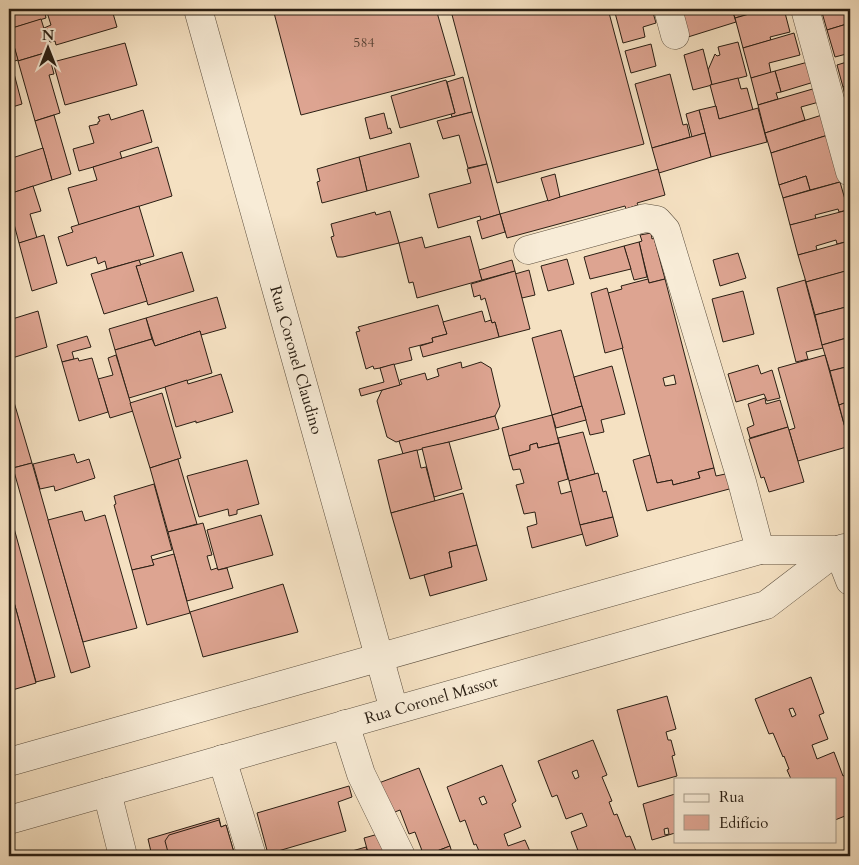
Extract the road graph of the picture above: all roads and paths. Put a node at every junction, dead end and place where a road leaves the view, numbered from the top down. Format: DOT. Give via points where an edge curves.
graph roads {
  1 [pos="198,9"];
  2 [pos="668,9"];
  3 [pos="805,9"];
  4 [pos="675,36"];
  5 [pos="850,172"];
  6 [pos="528,250"];
  7 [pos="844,548"];
  8 [pos="760,550"];
  9 [pos="850,581"];
  10 [pos="379,657"];
  11 [pos="394,710"];
  12 [pos="345,724"];
  13 [pos="222,759"];
  14 [pos="9,762"];
  15 [pos="106,792"];
  16 [pos="9,820"];
  17 [pos="123,856"];
  18 [pos="252,856"];
  19 [pos="400,856"];
  1 -- 10 [label="street, Rua Coronel Claudino"];
  2 -- 4 [label="street"];
  3 -- 5 [label="street"];
  6 -- 8 [label="street" via="646,218 657,220 666,230"];
  7 -- 8 [label="street"];
  7 -- 9 [label="street"];
  7 -- 11 [label="street, Rua Coronel Massot" via="766,605"];
  8 -- 10 [label="street"];
  10 -- 11 [label="street, Rua Coronel Claudino"];
  10 -- 14 [label="street"];
  11 -- 12 [label="street, Rua Coronel Massot"];
  12 -- 13 [label="street, Rua Coronel Massot"];
  12 -- 19 [label="street" via="361,774"];
  13 -- 15 [label="street, Rua Coronel Massot"];
  13 -- 18 [label="street"];
  15 -- 16 [label="street, Rua Coronel Massot"];
  15 -- 17 [label="street"];
}
